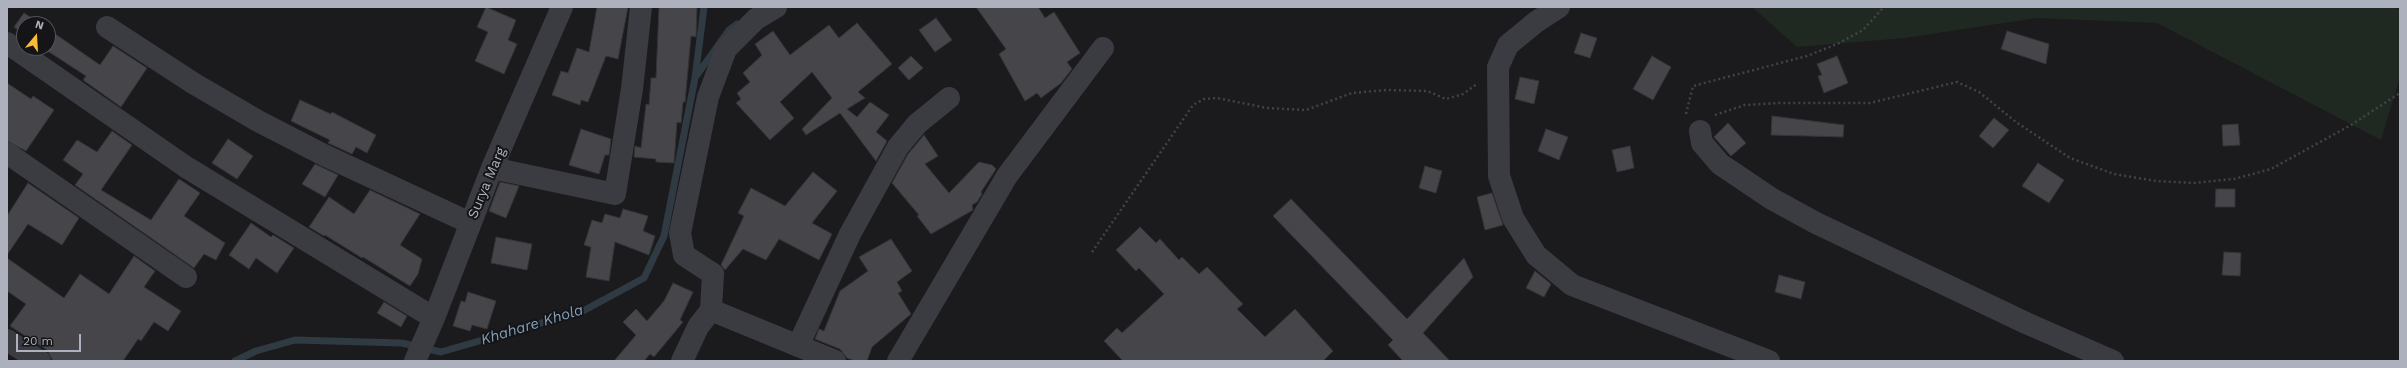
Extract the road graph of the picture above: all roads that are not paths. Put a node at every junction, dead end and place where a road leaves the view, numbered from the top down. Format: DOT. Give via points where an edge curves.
graph roads {
  1 [pos="562,7"];
  2 [pos="641,7"];
  3 [pos="776,7"];
  4 [pos="1560,7"];
  5 [pos="107,27"];
  6 [pos="7,43"];
  7 [pos="1103,48"];
  8 [pos="949,98"];
  9 [pos="1700,131"];
  10 [pos="7,153"];
  11 [pos="492,168"];
  12 [pos="470,223"];
  13 [pos="186,277"];
  14 [pos="712,310"];
  15 [pos="430,326"];
  16 [pos="7,340"];
  17 [pos="798,346"];
  18 [pos="40,361"];
  19 [pos="415,361"];
  20 [pos="682,361"];
  21 [pos="835,361"];
  22 [pos="898,361"];
  23 [pos="1769,361"];
  24 [pos="2113,361"];
  1 -- 11 [label="street, Surya Marg"];
  2 -- 11 [label="street" via="632,89 615,194"];
  3 -- 14 [label="street" via="756,19 726,49 708,97 680,233 684,255 713,274"];
  4 -- 23 [label="street" via="1536,22 1508,45 1498,67 1499,176 1513,218 1536,255 1572,285"];
  5 -- 12 [label="street" via="193,83 258,121 324,155"];
  6 -- 15 [label="street" via="186,167"];
  7 -- 22 [label="street" via="1008,176"];
  8 -- 17 [label="street" via="917,124 898,147 850,234"];
  9 -- 24 [label="street" via="1702,143 1720,164 1772,199 1816,223 2026,323"];
  10 -- 13 [label="street"];
  11 -- 12 [label="street, Surya Marg"];
  12 -- 15 [label="street, Surya Marg"];
  14 -- 17 [label="street"];
  14 -- 20 [label="street" via="698,327"];
  15 -- 19 [label="street, Surya Marg"];
  16 -- 18 [label="street"];
  17 -- 21 [label="street"];
}
